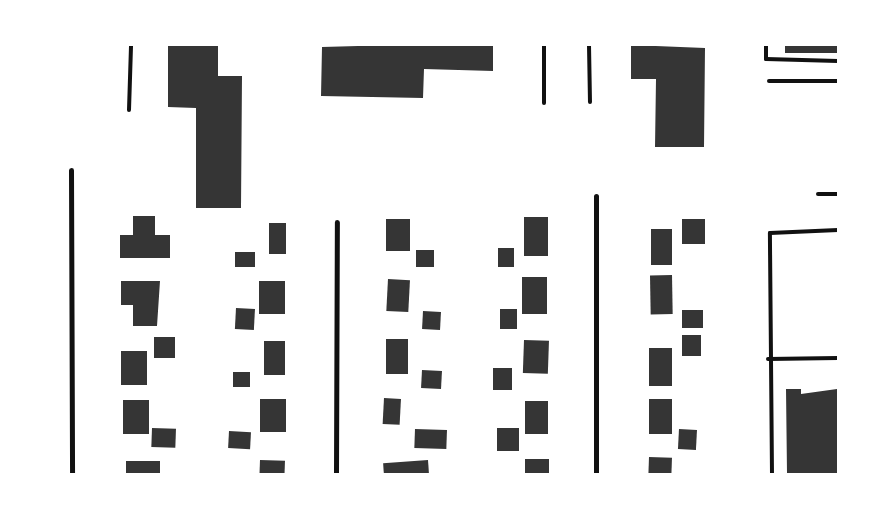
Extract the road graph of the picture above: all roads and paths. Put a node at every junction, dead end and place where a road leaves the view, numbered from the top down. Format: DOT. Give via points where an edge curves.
graph roads {
  1 [pos="130,45"];
  2 [pos="544,45"];
  3 [pos="589,45"];
  4 [pos="766,45"];
  5 [pos="838,61"];
  6 [pos="769,80"];
  7 [pos="838,81"];
  8 [pos="590,102"];
  9 [pos="544,103"];
  10 [pos="129,110"];
  11 [pos="71,170"];
  12 [pos="818,194"];
  13 [pos="838,194"];
  14 [pos="596,196"];
  15 [pos="337,222"];
  16 [pos="838,230"];
  17 [pos="838,358"];
  18 [pos="768,359"];
  19 [pos="72,474"];
  20 [pos="336,474"];
  21 [pos="596,474"];
  22 [pos="772,474"];
  1 -- 10 [label="lane"];
  2 -- 9 [label="lane"];
  3 -- 8 [label="lane"];
  4 -- 5 [label="lane" via="766,60"];
  6 -- 7 [label="lane"];
  11 -- 19 [label="street"];
  12 -- 13 [label="lane"];
  14 -- 21 [label="street"];
  15 -- 20 [label="street"];
  16 -- 18 [label="lane" via="770,233"];
  17 -- 18 [label="lane"];
  18 -- 22 [label="lane"];
}
